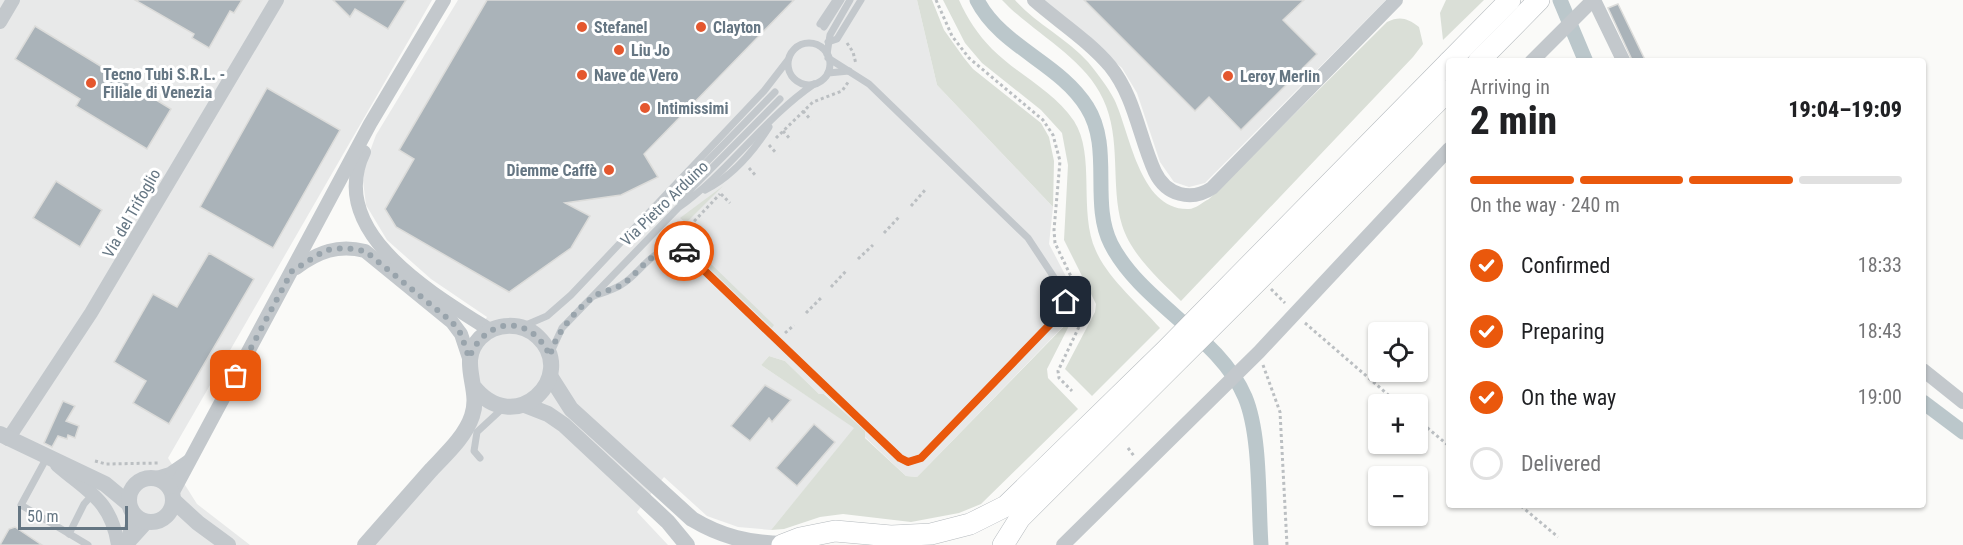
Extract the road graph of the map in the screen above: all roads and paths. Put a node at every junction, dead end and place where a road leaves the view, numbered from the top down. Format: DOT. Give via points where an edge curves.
graph roads {
  1 [pos="13,0"];
  2 [pos="277,0"];
  3 [pos="444,0"];
  4 [pos="836,0"];
  5 [pos="841,0"];
  6 [pos="850,0"];
  7 [pos="861,0"];
  8 [pos="936,0"];
  9 [pos="1034,0"];
  10 [pos="1510,0"];
  11 [pos="1539,0"];
  12 [pos="1591,2"];
  13 [pos="1389,5"];
  14 [pos="0,22"];
  15 [pos="828,42"];
  16 [pos="847,45"];
  17 [pos="827,56"];
  18 [pos="1453,58"];
  19 [pos="1482,58"];
  20 [pos="1534,58"];
  21 [pos="1622,58"];
  22 [pos="788,60"];
  23 [pos="855,65"];
  24 [pos="1446,65"];
  25 [pos="849,71"];
  26 [pos="828,73"];
  27 [pos="814,84"];
  28 [pos="1446,93"];
  29 [pos="803,111"];
  30 [pos="811,120"];
  31 [pos="370,124"];
  32 [pos="783,131"];
  33 [pos="791,140"];
  34 [pos="769,146"];
  35 [pos="1446,152"];
  36 [pos="777,154"];
  37 [pos="747,167"];
  38 [pos="344,173"];
  39 [pos="756,176"];
  40 [pos="925,190"];
  41 [pos="667,194"];
  42 [pos="721,194"];
  43 [pos="730,203"];
  44 [pos="910,206"];
  45 [pos="678,208"];
  46 [pos="899,218"];
  47 [pos="884,233"];
  48 [pos="873,245"];
  49 [pos="372,257"];
  50 [pos="858,259"];
  51 [pos="292,271"];
  52 [pos="846,271"];
  53 [pos="1260,280"];
  54 [pos="831,287"];
  55 [pos="594,296"];
  56 [pos="821,298"];
  57 [pos="806,313"];
  58 [pos="1296,313"];
  59 [pos="1213,314"];
  60 [pos="520,327"];
  61 [pos="490,330"];
  62 [pos="1257,354"];
  63 [pos="550,356"];
  64 [pos="1173,356"];
  65 [pos="469,358"];
  66 [pos="1926,372"];
  67 [pos="550,376"];
  68 [pos="473,386"];
  69 [pos="1072,391"];
  70 [pos="1387,394"];
  71 [pos="1963,402"];
  72 [pos="525,405"];
  73 [pos="503,408"];
  74 [pos="1428,428"];
  75 [pos="4,437"];
  76 [pos="1446,443"];
  77 [pos="84,457"];
  78 [pos="480,458"];
  79 [pos="191,459"];
  80 [pos="50,460"];
  81 [pos="162,471"];
  82 [pos="135,484"];
  83 [pos="99,489"];
  84 [pos="173,496"];
  85 [pos="1523,508"];
  86 [pos="137,514"];
  87 [pos="164,518"];
  88 [pos="198,523"];
  89 [pos="871,533"];
  90 [pos="69,534"];
  91 [pos="1558,537"];
  92 [pos="88,545"];
  93 [pos="118,545"];
  94 [pos="126,545"];
  95 [pos="228,545"];
  96 [pos="364,545"];
  97 [pos="687,545"];
  98 [pos="783,545"];
  99 [pos="907,545"];
  100 [pos="1003,545"];
  101 [pos="1063,545"];
  102 [pos="1287,545"];
  1 -- 14 [label="street"];
  2 -- 75 [label="street, Via del Trifoglio" via="76,338"];
  3 -- 31 [label="street"];
  4 -- 5 [label="lane" via="822,26"];
  6 -- 15 [label="lane"];
  7 -- 15 [label="lane" via="837,39"];
  8 -- 69 [label="path" via="952,36 969,58 1043,120 1056,141 1060,161 1055,243 1087,309 1058,371 1059,378"];
  9 -- 13 [label="street" via="1111,67 1126,90 1156,173 1170,190 1189,197 1212,188"];
  10 -- 18 [label="main road"];
  11 -- 19 [label="main road"];
  12 -- 20 [label="street"];
  12 -- 21 [label="street"];
  15 -- 17 [label="lane"];
  16 -- 23 [label="path"];
  17 -- 22 [label="lane" via="816,45 802,44"];
  17 -- 25 [label="lane"];
  17 -- 26 [label="lane"];
  22 -- 27 [label="lane" via="794,79"];
  22 -- 41 [label="lane, Via Pietro Arduino"];
  24 -- 59 [label="main road"];
  25 -- 26 [label="lane"];
  25 -- 55 [label="lane" via="869,84 1028,238 1065,294 1066,305 1052,323 918,460 908,462 900,458 684,251 674,248 655,253 622,285"];
  26 -- 27 [label="lane"];
  27 -- 45 [label="lane, Via Pietro Arduino"];
  28 -- 53 [label="main road"];
  29 -- 30 [label="path"];
  31 -- 38 [label="street"];
  31 -- 61 [label="street" via="368,144 355,180 362,220 394,260 444,301"];
  32 -- 33 [label="path"];
  34 -- 36 [label="path"];
  35 -- 58 [label="street"];
  37 -- 39 [label="path"];
  38 -- 49 [label="street" via="353,219"];
  38 -- 51 [label="street"];
  40 -- 44 [label="path"];
  41 -- 45 [label="lane" via="687,181 776,95"];
  41 -- 60 [label="lane, Via Pietro Arduino" via="556,310"];
  42 -- 43 [label="path"];
  45 -- 55 [label="lane, Via Pietro Arduino"];
  46 -- 47 [label="path"];
  48 -- 50 [label="path"];
  49 -- 51 [label="street" via="356,249 326,250"];
  49 -- 65 [label="street" via="452,322 461,334"];
  51 -- 79 [label="street"];
  52 -- 54 [label="path"];
  53 -- 58 [label="path"];
  53 -- 59 [label="main road"];
  55 -- 63 [label="lane, Via Pietro Arduino" via="562,328"];
  56 -- 57 [label="path"];
  58 -- 62 [label="street"];
  58 -- 70 [label="path"];
  59 -- 64 [label="main road"];
  60 -- 61 [label="street"];
  60 -- 63 [label="street" via="539,338"];
  61 -- 65 [label="street" via="480,338"];
  62 -- 101 [label="street"];
  62 -- 102 [label="path" via="1280,412"];
  63 -- 67 [label="street"];
  64 -- 89 [label="main road" via="1006,506 989,516 951,530 911,536"];
  64 -- 100 [label="main road" via="1020,518"];
  65 -- 68 [label="street"];
  66 -- 71 [label="street"];
  67 -- 72 [label="street" via="544,388"];
  67 -- 98 [label="street" via="571,409 692,519 738,540"];
  68 -- 73 [label="street" via="481,396"];
  68 -- 96 [label="street" via="472,416 462,434"];
  72 -- 73 [label="street"];
  72 -- 97 [label="street" via="564,425 668,522"];
  73 -- 78 [label="lane" via="477,432 474,451"];
  74 -- 76 [label="path"];
  75 -- 80 [label="street"];
  77 -- 81 [label="path" via="106,464 153,461"];
  79 -- 81 [label="street" via="170,474"];
  79 -- 84 [label="street"];
  80 -- 83 [label="street"];
  80 -- 90 [label="lane" via="21,505"];
  81 -- 82 [label="street"];
  81 -- 84 [label="street"];
  82 -- 83 [label="street"];
  82 -- 86 [label="street" via="131,490"];
  83 -- 86 [label="street"];
  83 -- 90 [label="lane" via="84,504"];
  83 -- 93 [label="street" via="116,528"];
  84 -- 87 [label="street" via="172,508"];
  84 -- 88 [label="street"];
  85 -- 91 [label="path"];
  86 -- 87 [label="street"];
  86 -- 94 [label="street"];
  87 -- 88 [label="street"];
  88 -- 95 [label="street"];
  89 -- 98 [label="main road" via="818,533"];
  89 -- 99 [label="main road"];
  90 -- 92 [label="lane"];
}
